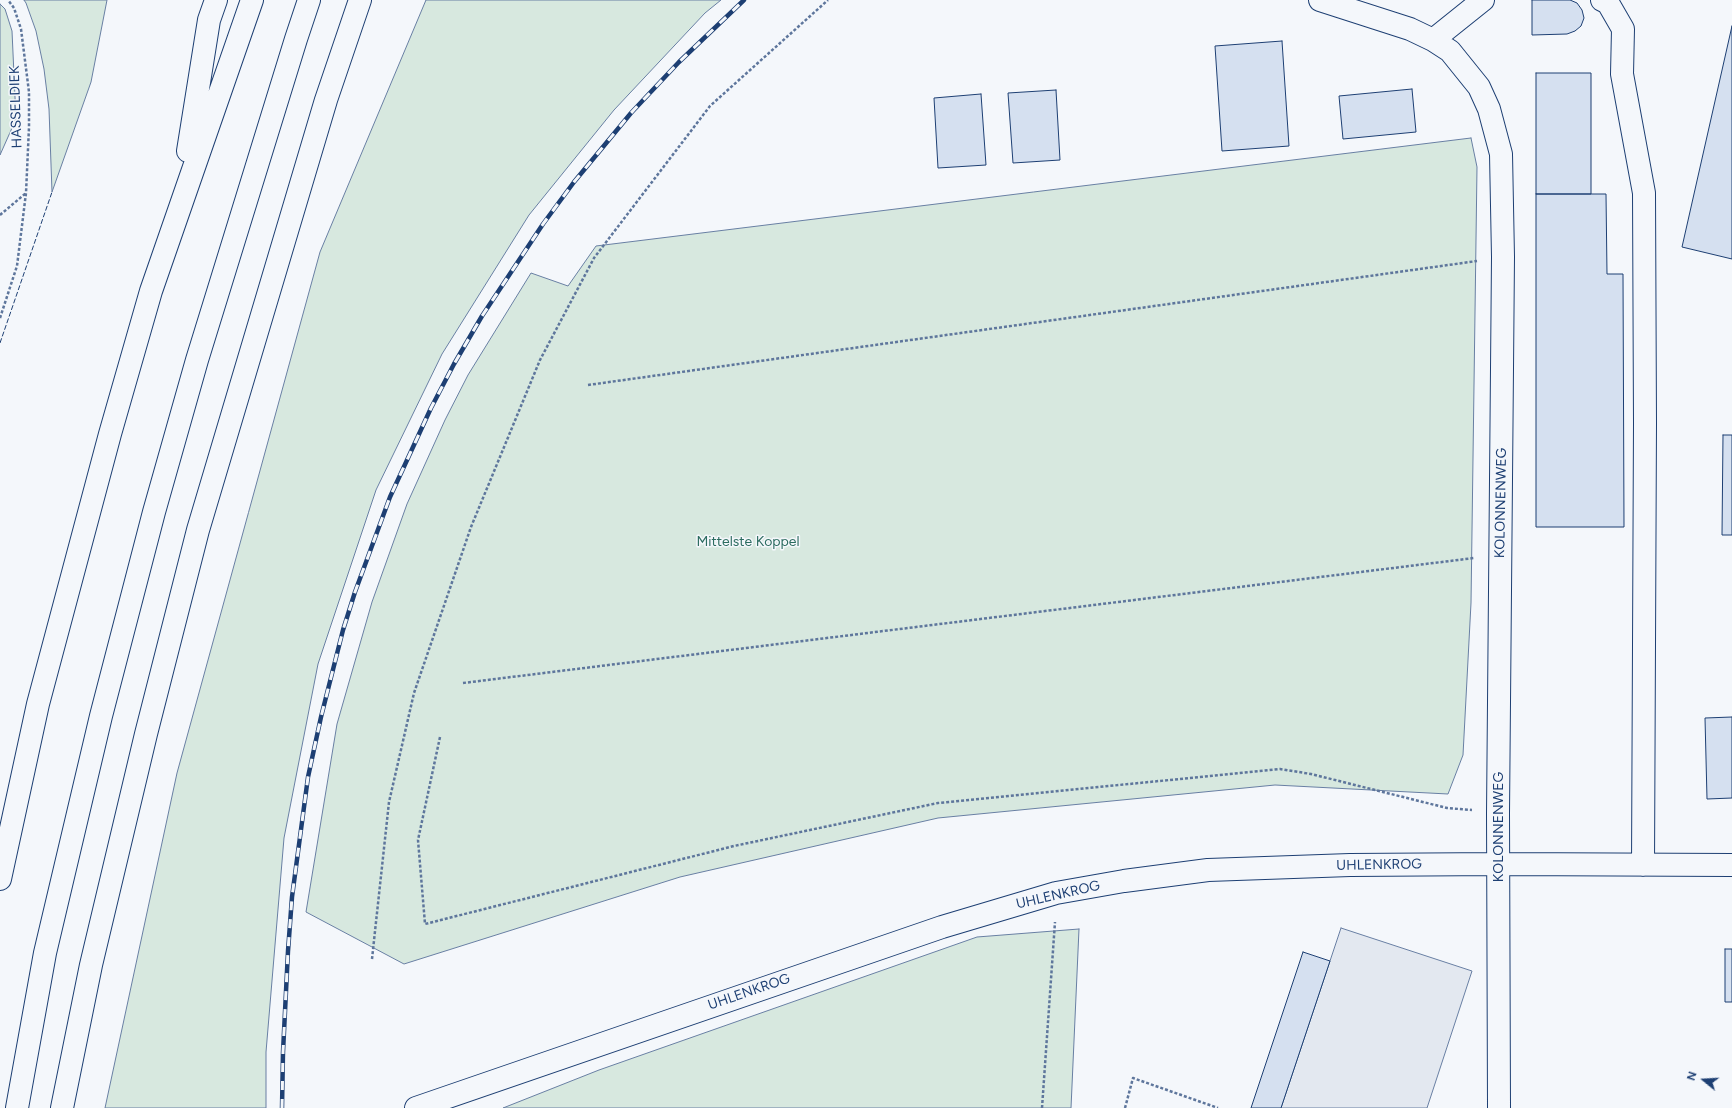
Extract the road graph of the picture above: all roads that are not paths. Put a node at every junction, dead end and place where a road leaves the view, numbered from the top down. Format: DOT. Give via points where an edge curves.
graph roads {
  1 [pos="216,0"];
  2 [pos="252,0"];
  3 [pos="310,0"];
  4 [pos="360,0"];
  5 [pos="1320,0"];
  6 [pos="1483,0"];
  7 [pos="1602,0"];
  8 [pos="1433,40"];
  9 [pos="179,210"];
  10 [pos="1499,864"];
  11 [pos="1732,865"];
  12 [pos="1643,866"];
  13 [pos="0,879"];
  14 [pos="63,1100"];
  15 [pos="17,1108"];
  16 [pos="416,1108"];
  17 [pos="1499,1108"];
  1 -- 9 [label="main road" via="210,20"];
  2 -- 9 [label="main road"];
  3 -- 15 [label="main road" via="197,360 149,527 45,953"];
  4 -- 14 [label="main road" via="326,100 198,530 91,965"];
  5 -- 8 [label="main road, KOLONNENWEG" via="1410,29"];
  6 -- 8 [label="main road"];
  7 -- 12 [label="main road" via="1608,3 1623,29 1622,74 1644,193"];
  8 -- 10 [label="main road, KOLONNENWEG" via="1450,51 1479,87 1489,109 1501,154 1503,257"];
  9 -- 13 [label="main road" via="151,290 68,590 38,704"];
  10 -- 12 [label="main road, UHLENKROG"];
  10 -- 16 [label="main road, UHLENKROG" via="1350,865 1208,870 1056,893 942,927"];
  10 -- 17 [label="main road, KOLONNENWEG"];
  11 -- 12 [label="main road, UHLENKROG"];
}
